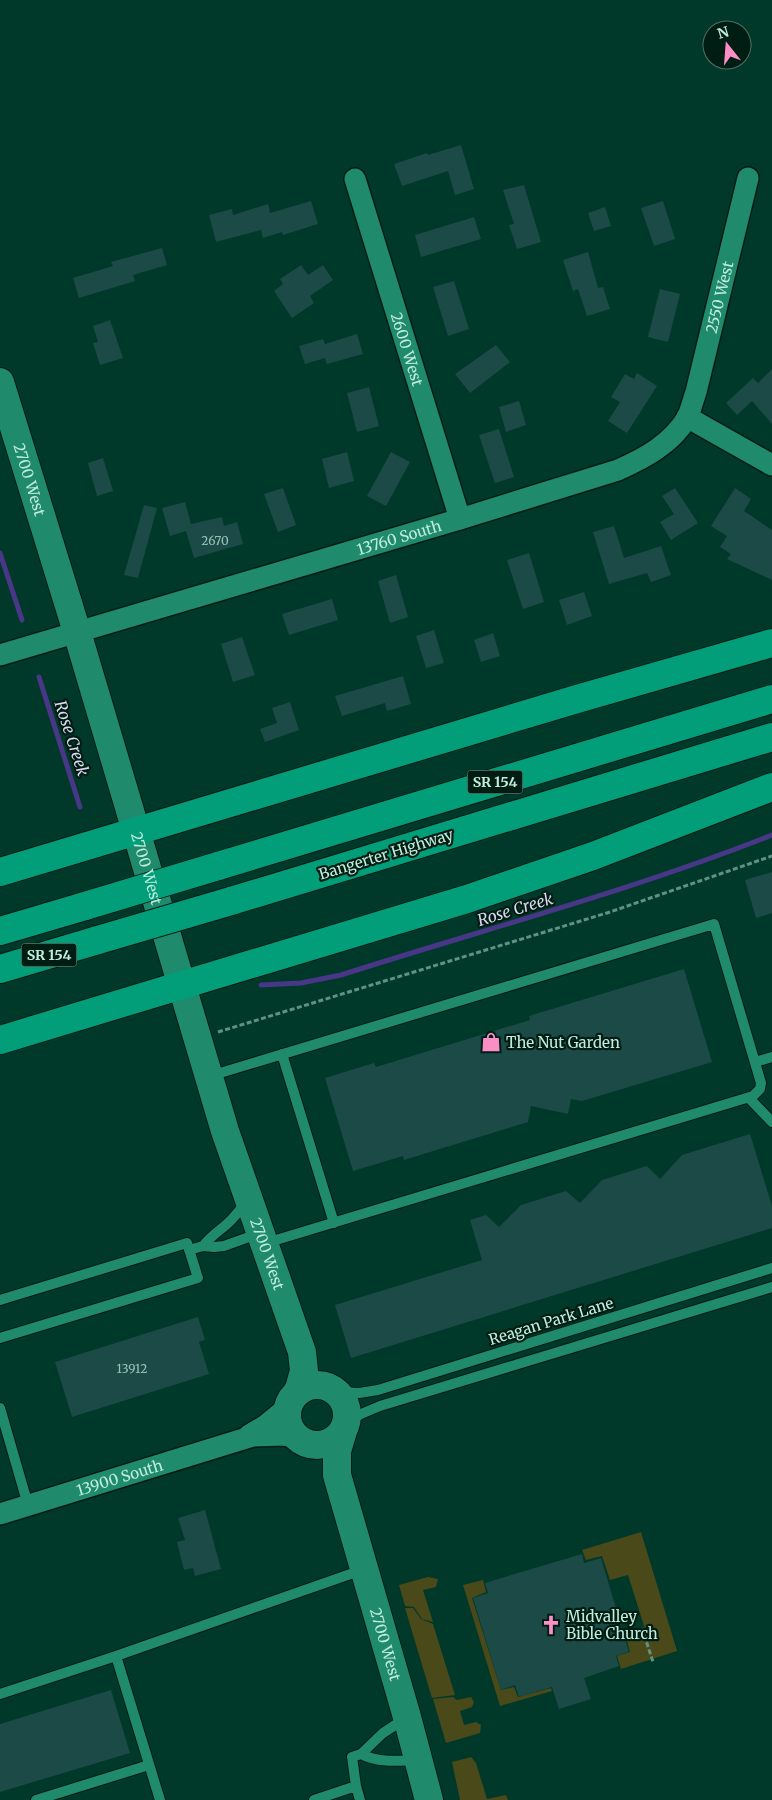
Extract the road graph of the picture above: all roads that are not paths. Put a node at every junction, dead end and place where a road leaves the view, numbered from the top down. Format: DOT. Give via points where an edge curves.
graph roads {
  1 [pos="748,178"];
  2 [pos="355,179"];
  3 [pos="0,382"];
  4 [pos="687,417"];
  5 [pos="772,465"];
  6 [pos="460,519"];
  7 [pos="77,632"];
  8 [pos="772,643"];
  9 [pos="0,655"];
  10 [pos="772,699"];
  11 [pos="772,737"];
  12 [pos="772,787"];
  13 [pos="136,831"];
  14 [pos="0,872"];
  15 [pos="0,931"];
  16 [pos="0,969"];
  17 [pos="181,985"];
  18 [pos="0,1040"];
  19 [pos="282,1054"];
  20 [pos="772,1056"];
  21 [pos="755,1062"];
  22 [pos="209,1076"];
  23 [pos="749,1098"];
  24 [pos="772,1122"];
  25 [pos="248,1198"];
  26 [pos="334,1223"];
  27 [pos="262,1238"];
  28 [pos="203,1246"];
  29 [pos="189,1250"];
  30 [pos="772,1268"];
  31 [pos="772,1287"];
  32 [pos="0,1300"];
  33 [pos="0,1338"];
  34 [pos="302,1352"];
  35 [pos="334,1390"];
  36 [pos="293,1399"];
  37 [pos="0,1408"];
  38 [pos="344,1427"];
  39 [pos="238,1440"];
  40 [pos="301,1440"];
  41 [pos="341,1489"];
  42 [pos="28,1505"];
  43 [pos="0,1514"];
  44 [pos="364,1569"];
  45 [pos="116,1656"];
  46 [pos="0,1694"];
  47 [pos="407,1717"];
  48 [pos="361,1754"];
  49 [pos="419,1760"];
  50 [pos="149,1765"];
  51 [pos="356,1786"];
  52 [pos="36,1800"];
  53 [pos="160,1800"];
  54 [pos="314,1800"];
  55 [pos="360,1800"];
  56 [pos="429,1800"];
  1 -- 4 [label="street, 2550 West" via="696,392"];
  2 -- 6 [label="street, 2600 West"];
  3 -- 7 [label="main road, 2700 West"];
  4 -- 5 [label="street"];
  4 -- 6 [label="street, 13760 South" via="657,450 618,470"];
  6 -- 7 [label="street, 13760 South"];
  7 -- 9 [label="street, 13760 South"];
  7 -- 13 [label="main road, 2700 West"];
  8 -- 13 [label="highway"];
  10 -- 15 [label="highway, SR 154, bridge"];
  11 -- 16 [label="highway, Bangerter Highway / SR 154, bridge"];
  12 -- 17 [label="highway" via="530,878"];
  13 -- 14 [label="highway"];
  13 -- 17 [label="main road, 2700 West"];
  17 -- 18 [label="highway"];
  17 -- 22 [label="main road, 2700 West"];
  19 -- 21 [label="lane" via="714,924"];
  19 -- 22 [label="lane"];
  19 -- 26 [label="lane"];
  20 -- 21 [label="lane"];
  21 -- 23 [label="lane" via="761,1083 757,1093"];
  22 -- 25 [label="main road, 2700 West"];
  23 -- 24 [label="lane"];
  23 -- 26 [label="lane"];
  25 -- 27 [label="main road, 2700 West"];
  25 -- 28 [label="lane" via="236,1216"];
  26 -- 27 [label="lane"];
  27 -- 28 [label="lane" via="224,1246"];
  27 -- 34 [label="main road, 2700 West"];
  28 -- 29 [label="lane"];
  29 -- 32 [label="lane" via="186,1244"];
  29 -- 33 [label="lane" via="198,1278"];
  30 -- 35 [label="lane, Reagan Park Lane" via="378,1390 359,1393"];
  31 -- 38 [label="lane, Reagan Park Lane" via="380,1406 361,1414"];
  34 -- 35 [label="main road, 2700 West" via="312,1370"];
  34 -- 36 [label="main road, 2700 West" via="304,1372"];
  35 -- 36 [label="main road" via="313,1385"];
  35 -- 38 [label="main road" via="346,1406"];
  36 -- 39 [label="street, 13900 South" via="266,1425"];
  36 -- 40 [label="main road" via="288,1424"];
  37 -- 42 [label="lane"];
  38 -- 40 [label="main road" via="330,1442 313,1445"];
  38 -- 41 [label="main road, 2700 West" via="336,1461"];
  39 -- 40 [label="street, 13900 South" via="268,1434"];
  39 -- 42 [label="street, 13900 South"];
  40 -- 41 [label="main road, 2700 West" via="324,1460"];
  41 -- 44 [label="main road, 2700 West"];
  42 -- 43 [label="street, 13900 South"];
  44 -- 45 [label="lane"];
  44 -- 47 [label="main road, 2700 West"];
  45 -- 46 [label="lane"];
  45 -- 50 [label="lane"];
  47 -- 48 [label="lane" via="383,1733"];
  47 -- 49 [label="main road, 2700 West"];
  48 -- 49 [label="lane" via="370,1759"];
  48 -- 51 [label="lane" via="352,1757"];
  49 -- 56 [label="main road, 2700 West"];
  50 -- 52 [label="lane"];
  50 -- 53 [label="lane"];
  51 -- 54 [label="lane"];
  51 -- 55 [label="lane"];
}
